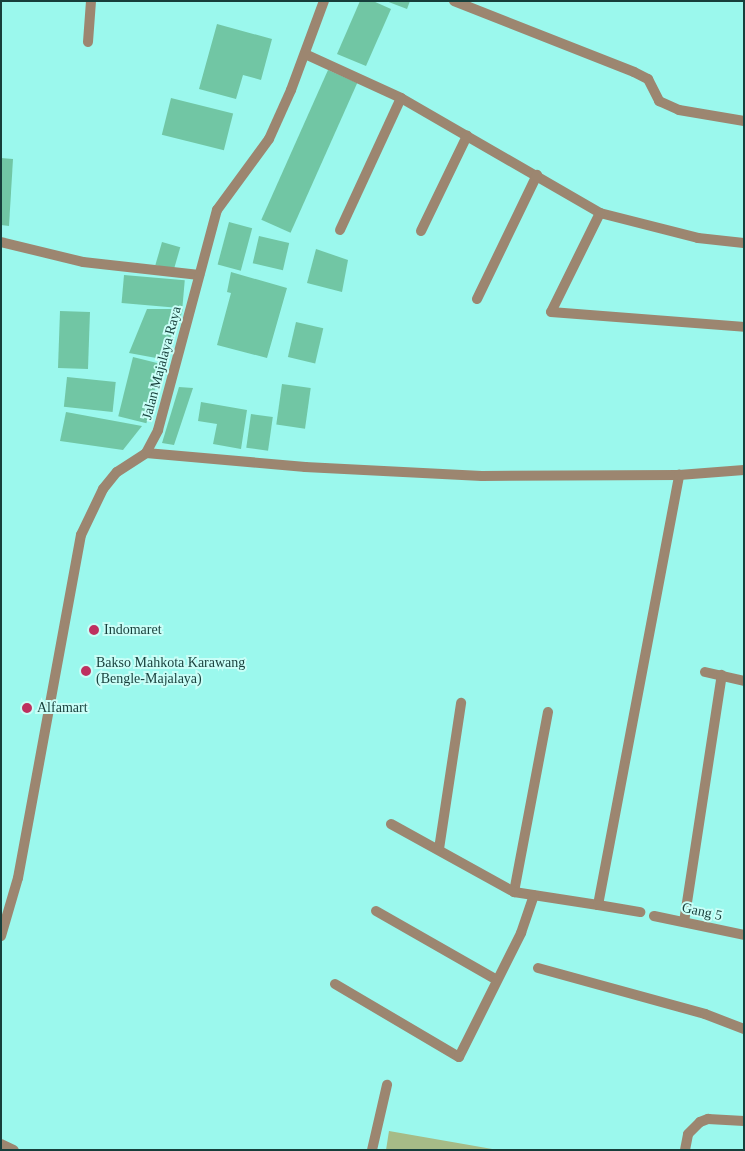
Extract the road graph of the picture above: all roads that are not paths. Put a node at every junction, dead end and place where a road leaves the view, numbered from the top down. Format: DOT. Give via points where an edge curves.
graph roads {
  1 [pos="91,1"];
  2 [pos="324,1"];
  3 [pos="454,1"];
  4 [pos="88,42"];
  5 [pos="305,54"];
  6 [pos="401,98"];
  7 [pos="744,121"];
  8 [pos="467,136"];
  9 [pos="537,175"];
  10 [pos="600,213"];
  11 [pos="340,230"];
  12 [pos="421,231"];
  13 [pos="1,242"];
  14 [pos="744,243"];
  15 [pos="199,275"];
  16 [pos="478,299"];
  17 [pos="744,327"];
  18 [pos="146,453"];
  19 [pos="744,470"];
  20 [pos="679,475"];
  21 [pos="705,672"];
  22 [pos="722,675"];
  23 [pos="744,681"];
  24 [pos="461,703"];
  25 [pos="548,712"];
  26 [pos="391,824"];
  27 [pos="439,849"];
  28 [pos="514,892"];
  29 [pos="534,895"];
  30 [pos="598,905"];
  31 [pos="376,911"];
  32 [pos="640,912"];
  33 [pos="654,916"];
  34 [pos="684,922"];
  35 [pos="744,935"];
  36 [pos="1,936"];
  37 [pos="538,968"];
  38 [pos="497,980"];
  39 [pos="335,984"];
  40 [pos="744,1029"];
  41 [pos="387,1084"];
  42 [pos="744,1121"];
  43 [pos="1,1144"];
  44 [pos="14,1150"];
  45 [pos="372,1150"];
  46 [pos="685,1150"];
  1 -- 4 [label="street"];
  2 -- 5 [label="street, Jalan Majalaya Raya"];
  3 -- 7 [label="street" via="634,72 648,79 659,101 679,110"];
  5 -- 6 [label="street"];
  5 -- 15 [label="street, Jalan Majalaya Raya" via="269,139 218,210"];
  6 -- 8 [label="street"];
  6 -- 11 [label="street"];
  8 -- 9 [label="street"];
  8 -- 12 [label="street"];
  9 -- 10 [label="street"];
  9 -- 16 [label="street"];
  10 -- 14 [label="street" via="698,238"];
  10 -- 17 [label="street" via="551,312"];
  13 -- 15 [label="street" via="83,262"];
  15 -- 18 [label="street, Jalan Majalaya Raya" via="165,412"];
  18 -- 20 [label="street" via="304,467 482,476"];
  18 -- 36 [label="street" via="118,472 103,489 81,535 18,878"];
  19 -- 20 [label="street"];
  20 -- 30 [label="street"];
  21 -- 22 [label="street"];
  22 -- 23 [label="street"];
  22 -- 34 [label="street"];
  24 -- 27 [label="street"];
  25 -- 28 [label="street"];
  26 -- 27 [label="street"];
  27 -- 28 [label="street"];
  28 -- 29 [label="street"];
  29 -- 30 [label="street"];
  29 -- 38 [label="street" via="521,933"];
  30 -- 32 [label="street"];
  31 -- 38 [label="street"];
  33 -- 34 [label="street, Gang 5"];
  34 -- 35 [label="street, Gang 5"];
  37 -- 40 [label="street" via="705,1014"];
  38 -- 39 [label="street" via="458,1057"];
  41 -- 45 [label="street"];
  42 -- 46 [label="street" via="708,1119 700,1122 688,1134"];
  43 -- 44 [label="street"];
}
